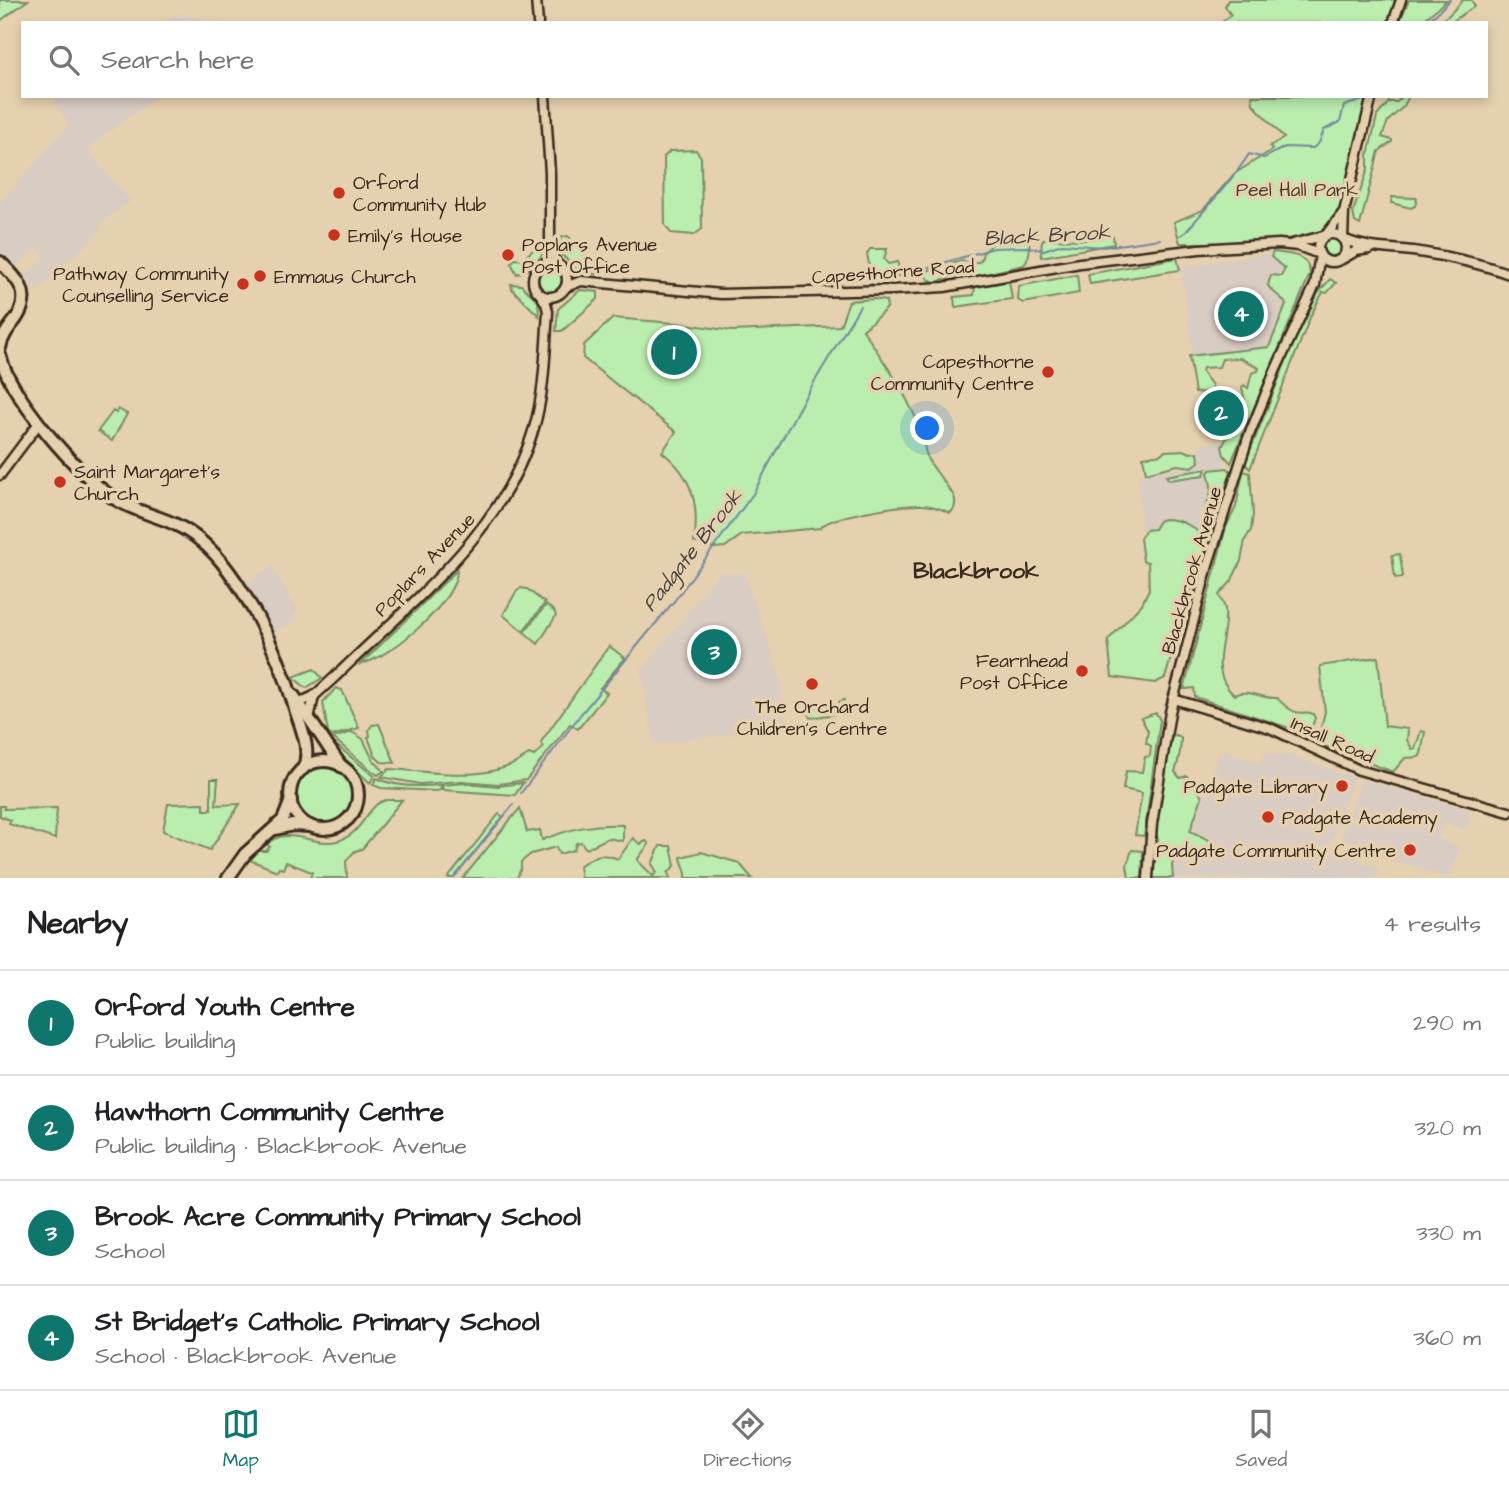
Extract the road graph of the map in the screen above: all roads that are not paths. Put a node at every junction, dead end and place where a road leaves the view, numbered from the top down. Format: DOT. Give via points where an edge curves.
graph roads {
  1 [pos="536,0"];
  2 [pos="1401,0"];
  3 [pos="538,21"];
  4 [pos="1394,21"];
  5 [pos="545,98"];
  6 [pos="1371,98"];
  7 [pos="1344,212"];
  8 [pos="1325,235"];
  9 [pos="1343,238"];
  10 [pos="1289,244"];
  11 [pos="1372,248"];
  12 [pos="550,251"];
  13 [pos="1319,254"];
  14 [pos="1339,260"];
  15 [pos="0,262"];
  16 [pos="557,264"];
  17 [pos="541,266"];
  18 [pos="565,271"];
  19 [pos="1509,274"];
  20 [pos="581,281"];
  21 [pos="1315,285"];
  22 [pos="566,287"];
  23 [pos="540,294"];
  24 [pos="559,295"];
  25 [pos="548,312"];
  26 [pos="0,347"];
  27 [pos="0,355"];
  28 [pos="38,423"];
  29 [pos="0,475"];
  30 [pos="288,688"];
  31 [pos="313,696"];
  32 [pos="1172,699"];
  33 [pos="297,707"];
  34 [pos="309,719"];
  35 [pos="341,766"];
  36 [pos="303,769"];
  37 [pos="291,800"];
  38 [pos="1509,812"];
  39 [pos="310,826"];
  40 [pos="275,829"];
  41 [pos="228,878"];
  42 [pos="1149,878"];
  1 -- 3 [label="street"];
  2 -- 4 [label="street"];
  5 -- 12 [label="street"];
  6 -- 7 [label="street"];
  7 -- 8 [label="street"];
  7 -- 9 [label="street"];
  8 -- 9 [label="street"];
  8 -- 10 [label="street, Capesthorne Road"];
  8 -- 13 [label="street"];
  9 -- 11 [label="street"];
  9 -- 14 [label="street" via="1347,250"];
  10 -- 13 [label="street, Capesthorne Road"];
  10 -- 20 [label="street, Capesthorne Road" via="1134,256 925,289 721,294"];
  11 -- 14 [label="street"];
  11 -- 19 [label="street" via="1436,255"];
  12 -- 16 [label="street"];
  12 -- 17 [label="street"];
  13 -- 14 [label="street" via="1328,262"];
  13 -- 21 [label="street, Blackbrook Avenue"];
  14 -- 21 [label="street, Blackbrook Avenue"];
  15 -- 26 [label="main road" via="19,280 23,296"];
  16 -- 17 [label="street"];
  16 -- 18 [label="street"];
  17 -- 23 [label="street" via="533,277"];
  18 -- 20 [label="street, Capesthorne Road"];
  18 -- 22 [label="street"];
  20 -- 22 [label="street, Capesthorne Road"];
  21 -- 32 [label="street, Blackbrook Avenue" via="1239,462"];
  22 -- 24 [label="street"];
  23 -- 24 [label="street" via="549,298"];
  23 -- 25 [label="street, Poplars Avenue"];
  24 -- 25 [label="street, Poplars Avenue"];
  25 -- 31 [label="street, Poplars Avenue" via="540,406 505,495 467,547"];
  27 -- 28 [label="main road"];
  28 -- 29 [label="street"];
  28 -- 30 [label="main road" via="117,501 180,525 214,552 251,608"];
  30 -- 31 [label="street"];
  30 -- 33 [label="main road"];
  31 -- 33 [label="street, Poplars Avenue"];
  31 -- 34 [label="street"];
  32 -- 38 [label="street, Insall Road" via="1270,728 1359,770"];
  32 -- 42 [label="street, Blackbrook Avenue" via="1152,824"];
  33 -- 34 [label="main road"];
  33 -- 36 [label="main road" via="306,748"];
  34 -- 35 [label="main road"];
  35 -- 36 [label="main road" via="317,762"];
  35 -- 39 [label="main road" via="356,786 353,813 330,828"];
  36 -- 37 [label="main road" via="292,783"];
  37 -- 39 [label="main road" via="297,815"];
  37 -- 40 [label="main road"];
  39 -- 40 [label="main road"];
  40 -- 41 [label="main road" via="246,854"];
}
